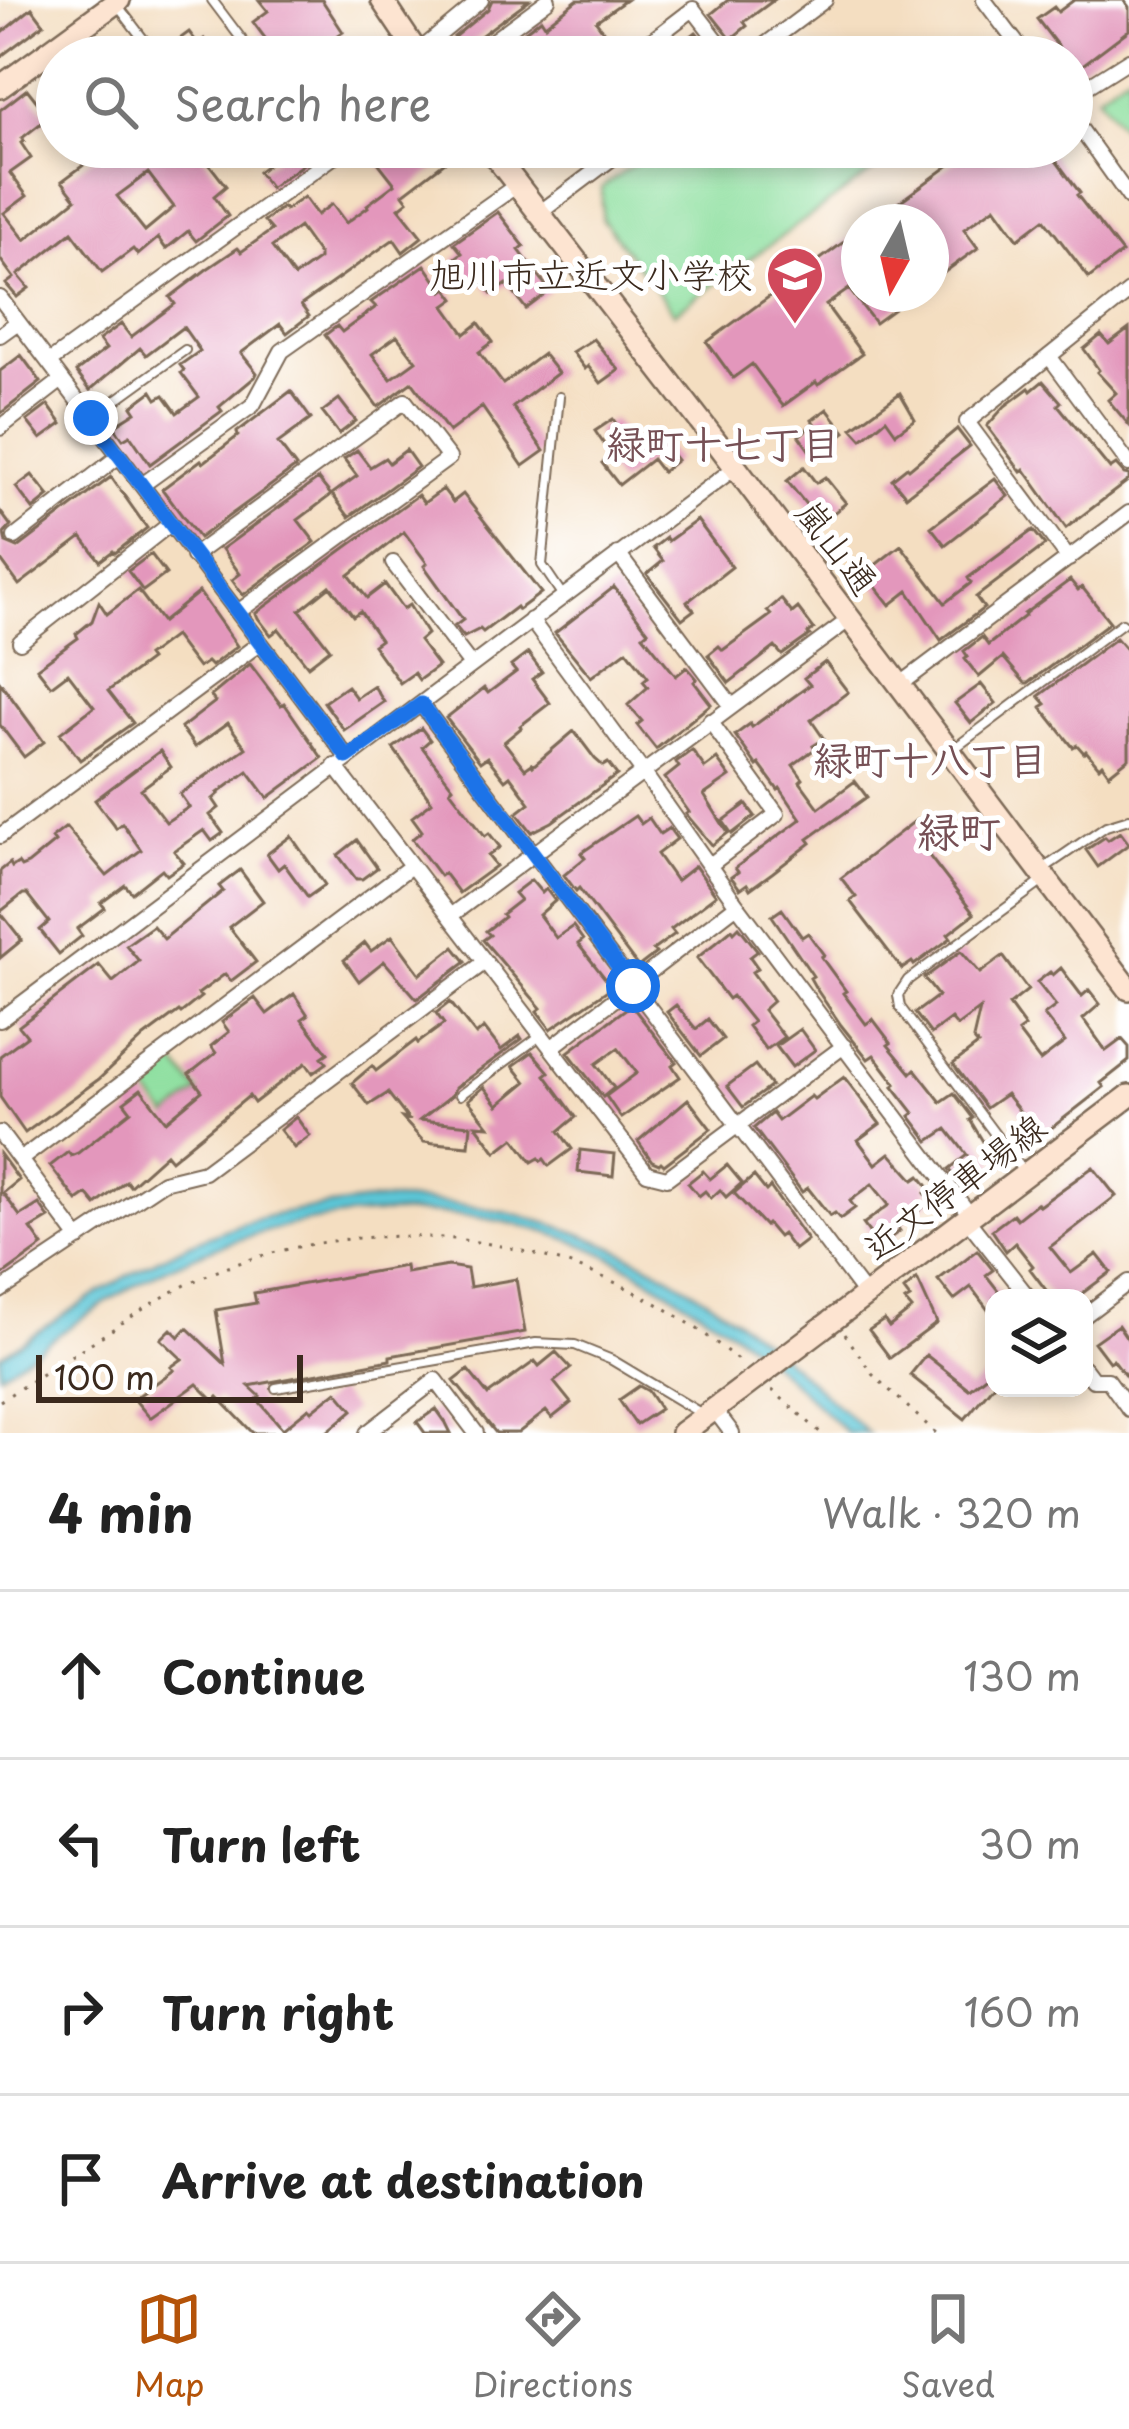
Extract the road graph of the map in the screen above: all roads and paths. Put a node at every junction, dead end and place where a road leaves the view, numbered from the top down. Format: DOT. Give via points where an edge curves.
graph roads {
  1 [pos="212,0"];
  2 [pos="382,0"];
  3 [pos="481,0"];
  4 [pos="548,0"];
  5 [pos="825,0"];
  6 [pos="983,0"];
  7 [pos="117,1"];
  8 [pos="69,36"];
  9 [pos="142,36"];
  10 [pos="239,36"];
  11 [pos="406,36"];
  12 [pos="440,36"];
  13 [pos="500,36"];
  14 [pos="658,36"];
  15 [pos="714,36"];
  16 [pos="777,36"];
  17 [pos="1011,36"];
  18 [pos="1129,60"];
  19 [pos="36,61"];
  20 [pos="1093,83"];
  21 [pos="0,87"];
  22 [pos="1093,146"];
  23 [pos="306,168"];
  24 [pos="504,168"];
  25 [pos="599,168"];
  26 [pos="517,185"];
  27 [pos="1129,196"];
  28 [pos="538,214"];
  29 [pos="1129,292"];
  30 [pos="0,298"];
  31 [pos="18,322"];
  32 [pos="0,335"];
  33 [pos="185,350"];
  34 [pos="1049,356"];
  35 [pos="49,362"];
  36 [pos="62,380"];
  37 [pos="559,398"];
  38 [pos="91,418"];
  39 [pos="0,428"];
  40 [pos="119,456"];
  41 [pos="1129,464"];
  42 [pos="736,467"];
  43 [pos="142,485"];
  44 [pos="1129,513"];
  45 [pos="170,524"];
  46 [pos="15,537"];
  47 [pos="617,554"];
  48 [pos="194,556"];
  49 [pos="1069,559"];
  50 [pos="393,563"];
  51 [pos="563,596"];
  52 [pos="238,612"];
  53 [pos="850,619"];
  54 [pos="531,620"];
  55 [pos="1122,623"];
  56 [pos="20,642"];
  57 [pos="260,643"];
  58 [pos="471,665"];
  59 [pos="901,684"];
  60 [pos="421,704"];
  61 [pos="731,705"];
  62 [pos="710,722"];
  63 [pos="950,751"];
  64 [pos="341,761"];
  65 [pos="643,772"];
  66 [pos="1129,819"];
  67 [pos="0,836"];
  68 [pos="535,855"];
  69 [pos="710,865"];
  70 [pos="411,866"];
  71 [pos="1043,874"];
  72 [pos="737,905"];
  73 [pos="450,916"];
  74 [pos="485,962"];
  75 [pos="633,986"];
  76 [pos="1129,989"];
  77 [pos="0,1020"];
  78 [pos="546,1042"];
  79 [pos="844,1046"];
  80 [pos="460,1095"];
  81 [pos="1129,1096"];
  82 [pos="736,1124"];
  83 [pos="3,1143"];
  84 [pos="20,1160"];
  85 [pos="1025,1174"];
  86 [pos="968,1217"];
  87 [pos="79,1240"];
  88 [pos="1129,1282"];
  89 [pos="1022,1289"];
  90 [pos="0,1292"];
  91 [pos="866,1296"];
  92 [pos="1093,1309"];
  93 [pos="832,1329"];
  94 [pos="432,1362"];
  95 [pos="436,1380"];
  96 [pos="745,1381"];
  97 [pos="1093,1381"];
  98 [pos="768,1387"];
  99 [pos="276,1388"];
  100 [pos="0,1401"];
  101 [pos="1128,1407"];
  102 [pos="710,1412"];
  103 [pos="368,1433"];
  104 [pos="476,1433"];
  105 [pos="682,1433"];
  106 [pos="732,1433"];
  107 [pos="820,1433"];
  108 [pos="937,1433"];
  1 -- 10 [label="lane"];
  2 -- 11 [label="street"];
  3 -- 12 [label="street"];
  4 -- 13 [label="street"];
  5 -- 16 [label="street"];
  6 -- 17 [label="street"];
  7 -- 8 [label="street"];
  7 -- 9 [label="lane"];
  14 -- 15 [label="street" via="693,9"];
  18 -- 20 [label="street"];
  19 -- 21 [label="street"];
  22 -- 27 [label="street"];
  23 -- 35 [label="street"];
  24 -- 26 [label="street, 嵐山通"];
  25 -- 28 [label="street"];
  26 -- 28 [label="street, 嵐山通"];
  26 -- 43 [label="street" via="282,351 253,405"];
  28 -- 42 [label="street, 嵐山通"];
  29 -- 34 [label="street"];
  30 -- 31 [label="street"];
  31 -- 32 [label="street"];
  31 -- 35 [label="street"];
  33 -- 38 [label="lane"];
  34 -- 41 [label="street"];
  34 -- 49 [label="street" via="967,422"];
  35 -- 36 [label="street"];
  36 -- 38 [label="street"];
  36 -- 39 [label="street"];
  37 -- 51 [label="lane" via="542,565"];
  38 -- 40 [label="street"];
  40 -- 43 [label="street"];
  40 -- 46 [label="street"];
  42 -- 47 [label="street"];
  42 -- 53 [label="street, 嵐山通"];
  43 -- 45 [label="street"];
  44 -- 49 [label="street"];
  45 -- 48 [label="street"];
  45 -- 56 [label="street"];
  47 -- 51 [label="street"];
  47 -- 61 [label="street"];
  48 -- 52 [label="street"];
  48 -- 52 [label="street" via="405,400 448,458"];
  49 -- 59 [label="street"];
  50 -- 58 [label="street"];
  51 -- 54 [label="street"];
  52 -- 57 [label="street"];
  53 -- 59 [label="street, 嵐山通"];
  53 -- 61 [label="street"];
  54 -- 58 [label="street"];
  54 -- 65 [label="street"];
  55 -- 63 [label="lane"];
  57 -- 64 [label="street"];
  57 -- 67 [label="street"];
  58 -- 60 [label="street"];
  59 -- 63 [label="street, 嵐山通"];
  60 -- 64 [label="street"];
  60 -- 68 [label="street"];
  61 -- 62 [label="street"];
  62 -- 65 [label="street"];
  62 -- 69 [label="street" via="777,814"];
  63 -- 71 [label="street, 嵐山通"];
  64 -- 70 [label="street"];
  64 -- 77 [label="street"];
  65 -- 68 [label="street"];
  65 -- 69 [label="street"];
  66 -- 71 [label="lane" via="1106,826"];
  68 -- 73 [label="street"];
  68 -- 75 [label="street"];
  69 -- 72 [label="street"];
  70 -- 73 [label="street"];
  70 -- 84 [label="street"];
  71 -- 76 [label="street, 嵐山通"];
  71 -- 85 [label="lane" via="898,995"];
  72 -- 75 [label="street"];
  72 -- 79 [label="street"];
  73 -- 74 [label="street"];
  74 -- 78 [label="street"];
  74 -- 87 [label="street" via="204,1172 163,1182"];
  75 -- 78 [label="street"];
  75 -- 82 [label="street"];
  78 -- 80 [label="lane"];
  78 -- 82 [label="street" via="647,1173 667,1178"];
  79 -- 82 [label="street"];
  79 -- 86 [label="street"];
  81 -- 85 [label="street, 近文停車場線"];
  82 -- 91 [label="street"];
  83 -- 84 [label="street"];
  84 -- 87 [label="street"];
  85 -- 86 [label="street, 近文停車場線"];
  86 -- 89 [label="street"];
  86 -- 91 [label="street, 近文停車場線"];
  87 -- 90 [label="street"];
  88 -- 92 [label="street"];
  91 -- 93 [label="street, 近文停車場線"];
  93 -- 96 [label="street, 近文停車場線, bridge"];
  93 -- 108 [label="path"];
  94 -- 95 [label="lane"];
  94 -- 99 [label="lane"];
  94 -- 102 [label="lane" via="536,1343 575,1345"];
  95 -- 103 [label="street"];
  95 -- 104 [label="street"];
  96 -- 100 [label="path" via="733,1356 646,1296 563,1261 418,1235 334,1241 202,1277"];
  96 -- 102 [label="street"];
  97 -- 101 [label="street" via="1108,1380"];
  98 -- 107 [label="path"];
  102 -- 105 [label="street"];
  102 -- 106 [label="street"];
}
